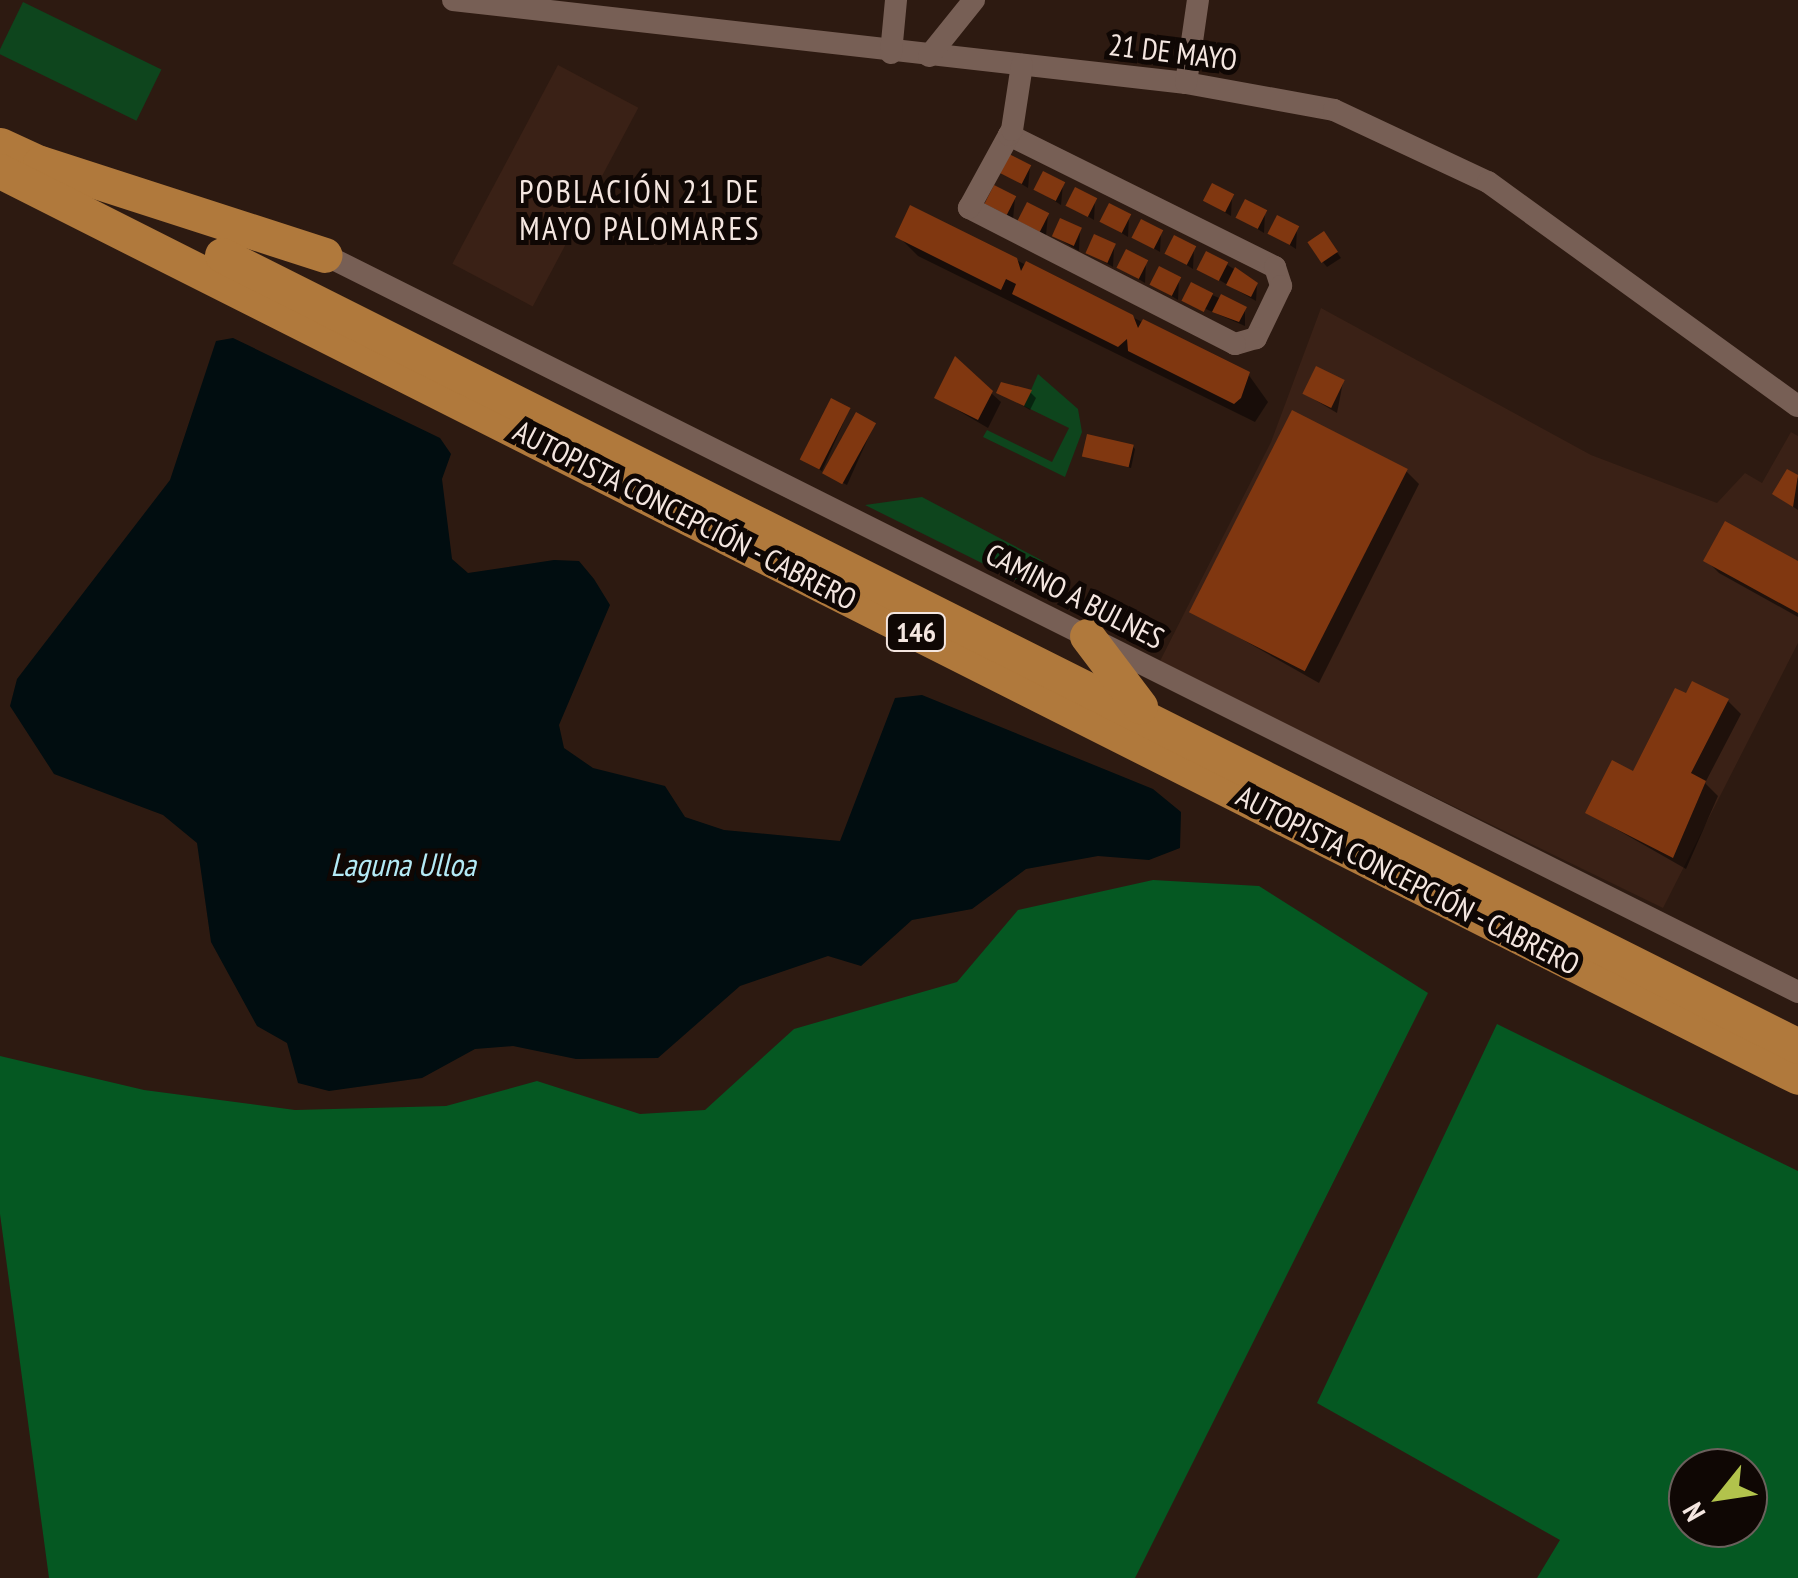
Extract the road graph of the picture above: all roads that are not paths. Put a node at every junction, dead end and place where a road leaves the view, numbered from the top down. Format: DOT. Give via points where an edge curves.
graph roads {
  1 [pos="454,0"];
  2 [pos="896,0"];
  3 [pos="974,0"];
  4 [pos="1198,0"];
  5 [pos="637,10"];
  6 [pos="892,54"];
  7 [pos="929,56"];
  8 [pos="1022,65"];
  9 [pos="1186,83"];
  10 [pos="1009,136"];
  11 [pos="0,145"];
  12 [pos="40,164"];
  13 [pos="0,171"];
  14 [pos="325,255"];
  15 [pos="1798,406"];
  16 [pos="1087,636"];
  17 [pos="1167,730"];
  18 [pos="1798,992"];
  19 [pos="1798,1046"];
  20 [pos="1798,1077"];
  1 -- 5 [label="street, 21 DE MAYO"];
  2 -- 6 [label="street"];
  3 -- 7 [label="street"];
  4 -- 9 [label="street"];
  5 -- 6 [label="street, 21 DE MAYO"];
  6 -- 7 [label="street, 21 DE MAYO"];
  7 -- 8 [label="street, 21 DE MAYO"];
  8 -- 9 [label="street, 21 DE MAYO"];
  8 -- 10 [label="street"];
  9 -- 15 [label="street, 21 DE MAYO" via="1334,110 1444,156"];
  10 -- 10 [label="street" via="969,208 1236,344 1256,338 1282,286 1275,267"];
  11 -- 12 [label="highway, AUTOPISTA CONCEPCIÓN - CABRERO / 146"];
  12 -- 14 [label="highway"];
  12 -- 17 [label="highway, AUTOPISTA CONCEPCIÓN - CABRERO / 146"];
  13 -- 20 [label="highway, AUTOPISTA CONCEPCIÓN - CABRERO / 146"];
  14 -- 16 [label="street, CAMINO A BULNES"];
  16 -- 17 [label="highway" via="1111,678"];
  16 -- 18 [label="street, CAMINO A BULNES"];
  17 -- 19 [label="highway, AUTOPISTA CONCEPCIÓN - CABRERO / 146"];
}
